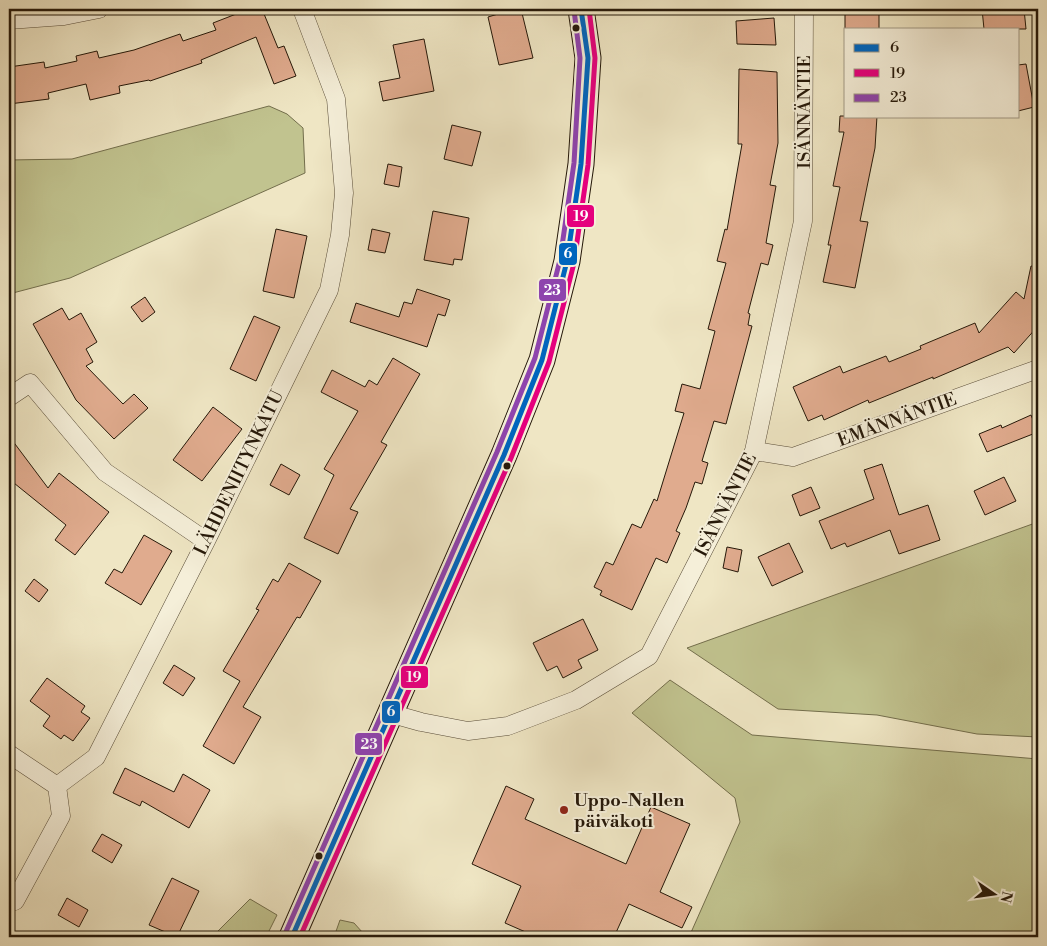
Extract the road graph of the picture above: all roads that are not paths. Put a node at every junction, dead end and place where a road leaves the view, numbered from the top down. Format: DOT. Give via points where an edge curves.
graph roads {
  1 [pos="99,9"];
  2 [pos="302,9"];
  3 [pos="582,9"];
  4 [pos="804,9"];
  5 [pos="9,20"];
  6 [pos="1038,369"];
  7 [pos="9,397"];
  8 [pos="754,451"];
  9 [pos="206,541"];
  10 [pos="389,713"];
  11 [pos="9,754"];
  12 [pos="57,786"];
  13 [pos="15,901"];
  14 [pos="292,937"];
  1 -- 5 [label="street" via="64,16"];
  2 -- 9 [label="street, LÄHDENIITYNKATU" via="336,100 344,193 340,235 329,290"];
  3 -- 10 [label="main road" via="588,58 581,164 568,261 542,360 504,455"];
  4 -- 8 [label="street, ISÄNNÄNTIE" via="803,220"];
  6 -- 8 [label="street, EMÄNNÄNTIE" via="793,457"];
  7 -- 9 [label="street" via="30,383 105,472"];
  8 -- 10 [label="street, ISÄNNÄNTIE" via="649,656 576,700 508,726 468,731"];
  9 -- 12 [label="street, LÄHDENIITYNKATU" via="96,757"];
  10 -- 14 [label="main road"];
  11 -- 12 [label="street"];
  12 -- 13 [label="street" via="61,816"];
}
